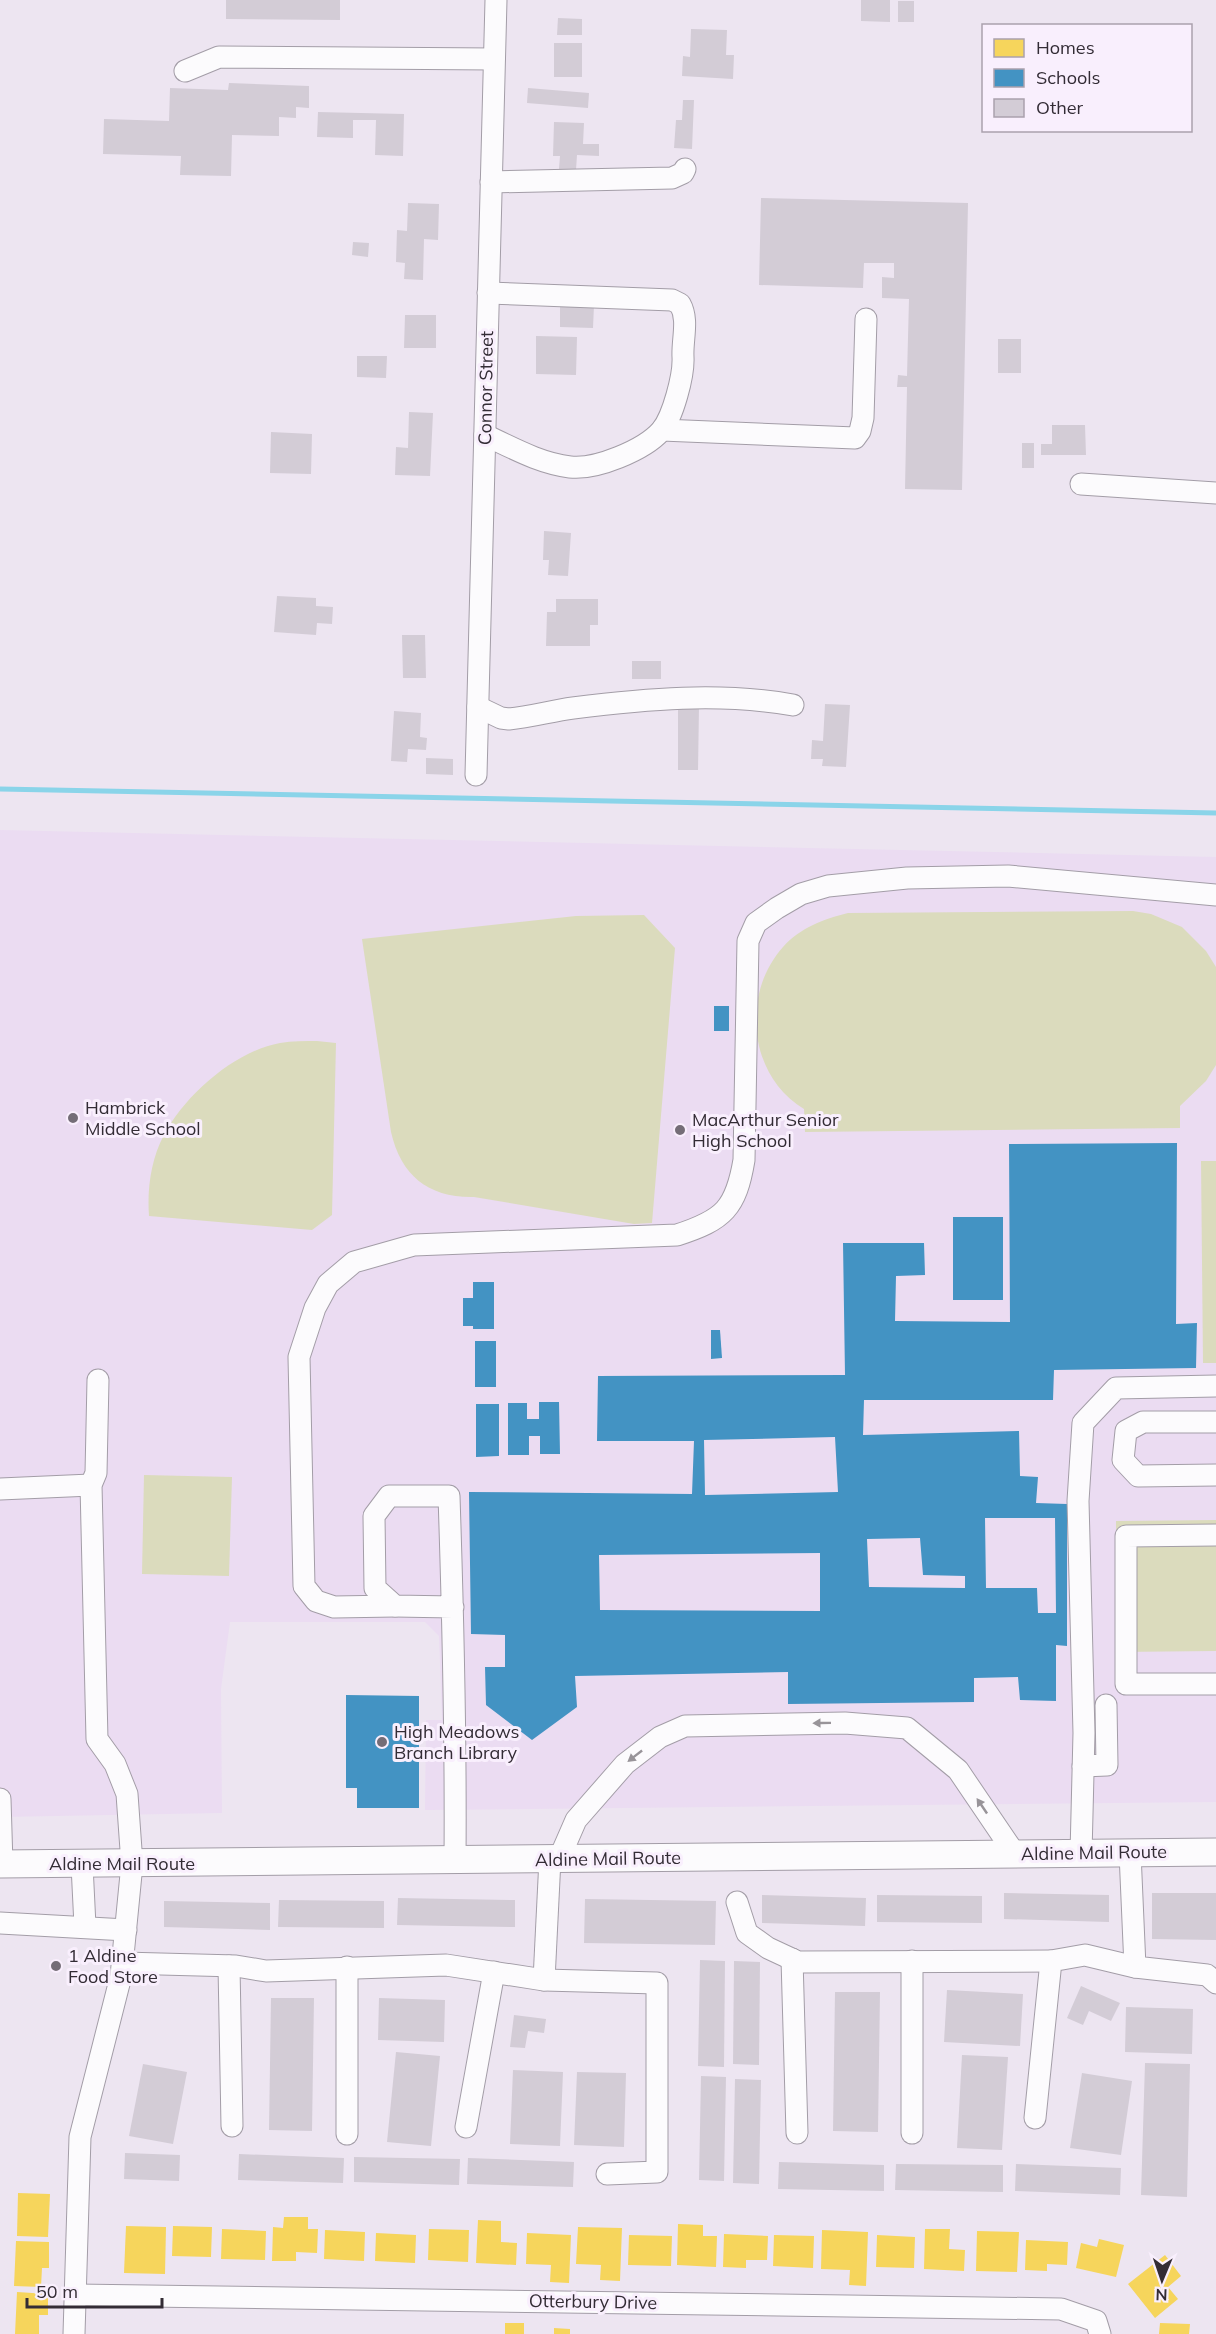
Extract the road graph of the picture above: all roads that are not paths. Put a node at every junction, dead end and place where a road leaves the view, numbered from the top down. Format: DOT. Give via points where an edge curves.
graph roads {
  1 [pos="496,0"];
  2 [pos="495,59"];
  3 [pos="185,71"];
  4 [pos="685,169"];
  5 [pos="491,182"];
  6 [pos="488,293"];
  7 [pos="866,320"];
  8 [pos="662,430"];
  9 [pos="485,435"];
  10 [pos="1081,484"];
  11 [pos="1216,493"];
  12 [pos="793,705"];
  13 [pos="478,707"];
  14 [pos="476,775"];
  15 [pos="1216,895"];
  16 [pos="98,1380"];
  17 [pos="1216,1386"];
  18 [pos="1216,1422"];
  19 [pos="1216,1475"];
  20 [pos="91,1485"];
  21 [pos="0,1489"];
  22 [pos="1216,1535"];
  23 [pos="394,1606"];
  24 [pos="453,1607"];
  25 [pos="1126,1684"];
  26 [pos="1216,1684"];
  27 [pos="1106,1705"];
  28 [pos="1083,1708"];
  29 [pos="1083,1766"];
  30 [pos="0,1799"];
  31 [pos="1216,1852"];
  32 [pos="1130,1853"];
  33 [pos="1015,1854"];
  34 [pos="1081,1854"];
  35 [pos="554,1859"];
  36 [pos="455,1860"];
  37 [pos="1,1864"];
  38 [pos="82,1864"];
  39 [pos="132,1864"];
  40 [pos="737,1902"];
  41 [pos="0,1923"];
  42 [pos="85,1926"];
  43 [pos="126,1930"];
  44 [pos="792,1959"];
  45 [pos="912,1961"];
  46 [pos="1051,1961"];
  47 [pos="123,1963"];
  48 [pos="229,1966"];
  49 [pos="347,1967"];
  50 [pos="1135,1967"];
  51 [pos="494,1972"];
  52 [pos="544,1980"];
  53 [pos="1216,1983"];
  54 [pos="1035,2118"];
  55 [pos="232,2126"];
  56 [pos="466,2127"];
  57 [pos="797,2133"];
  58 [pos="912,2133"];
  59 [pos="347,2134"];
  60 [pos="608,2174"];
  61 [pos="75,2295"];
  62 [pos="74,2334"];
  63 [pos="1100,2334"];
  1 -- 2 [label="street, Connor Street"];
  2 -- 3 [label="street" via="219,57"];
  2 -- 5 [label="street, Connor Street"];
  4 -- 5 [label="street" via="672,178"];
  5 -- 6 [label="street, Connor Street"];
  6 -- 8 [label="street" via="658,298 680,304 685,318 684,367 680,388"];
  6 -- 9 [label="street, Connor Street"];
  7 -- 8 [label="street" via="863,418 855,438"];
  8 -- 9 [label="street" via="633,451 609,462 583,467 546,462"];
  9 -- 13 [label="street, Connor Street"];
  10 -- 11 [label="street"];
  12 -- 13 [label="street" via="716,697 592,706 509,719"];
  13 -- 14 [label="street, Connor Street"];
  15 -- 23 [label="street" via="1008,876 907,878 828,886 801,894 756,923 748,941 744,1160 740,1185 720,1217 677,1234 414,1245 354,1262 328,1284 315,1308 299,1358 304,1586 316,1601 334,1607"];
  16 -- 20 [label="street" via="96,1473"];
  17 -- 28 [label="street" via="1116,1388 1083,1423 1078,1501"];
  18 -- 19 [label="street" via="1143,1422 1126,1431 1123,1460 1138,1476"];
  20 -- 21 [label="street"];
  20 -- 39 [label="street" via="97,1739 115,1764 127,1794"];
  22 -- 25 [label="street" via="1126,1536"];
  23 -- 24 [label="street"];
  23 -- 24 [label="street" via="375,1588 374,1516 389,1496 450,1496"];
  24 -- 36 [label="street"];
  25 -- 26 [label="street"];
  25 -- 27 [label="street" via="1112,1693"];
  27 -- 28 [label="street"];
  27 -- 29 [label="street" via="1107,1765"];
  28 -- 29 [label="street"];
  29 -- 34 [label="street"];
  30 -- 37 [label="street"];
  31 -- 32 [label="main road, Aldine Mail Route"];
  32 -- 34 [label="main road, Aldine Mail Route"];
  32 -- 50 [label="street"];
  33 -- 34 [label="main road, Aldine Mail Route"];
  33 -- 35 [label="main road, Aldine Mail Route"];
  33 -- 35 [label="street, one-way" via="958,1770 907,1728 845,1723 685,1726 660,1737 625,1764 576,1820"];
  35 -- 36 [label="main road, Aldine Mail Route"];
  35 -- 52 [label="street"];
  36 -- 39 [label="main road, Aldine Mail Route"];
  37 -- 38 [label="main road, Aldine Mail Route"];
  38 -- 39 [label="main road, Aldine Mail Route"];
  38 -- 42 [label="street"];
  39 -- 43 [label="street"];
  40 -- 44 [label="street" via="747,1933"];
  41 -- 42 [label="street"];
  42 -- 43 [label="street"];
  43 -- 47 [label="street"];
  44 -- 45 [label="street"];
  44 -- 57 [label="street"];
  45 -- 46 [label="street"];
  45 -- 58 [label="street"];
  46 -- 50 [label="street" via="1085,1955"];
  46 -- 54 [label="street"];
  47 -- 48 [label="street"];
  47 -- 61 [label="street" via="80,2137"];
  48 -- 49 [label="street" via="266,1971"];
  48 -- 55 [label="street"];
  49 -- 51 [label="street" via="446,1965"];
  49 -- 59 [label="street"];
  50 -- 53 [label="street" via="1208,1975"];
  51 -- 52 [label="street"];
  51 -- 56 [label="street"];
  52 -- 60 [label="street" via="657,1983 657,2172"];
  61 -- 62 [label="street"];
  61 -- 63 [label="street, Otterbury Drive" via="1061,2309 1096,2321"];
}
